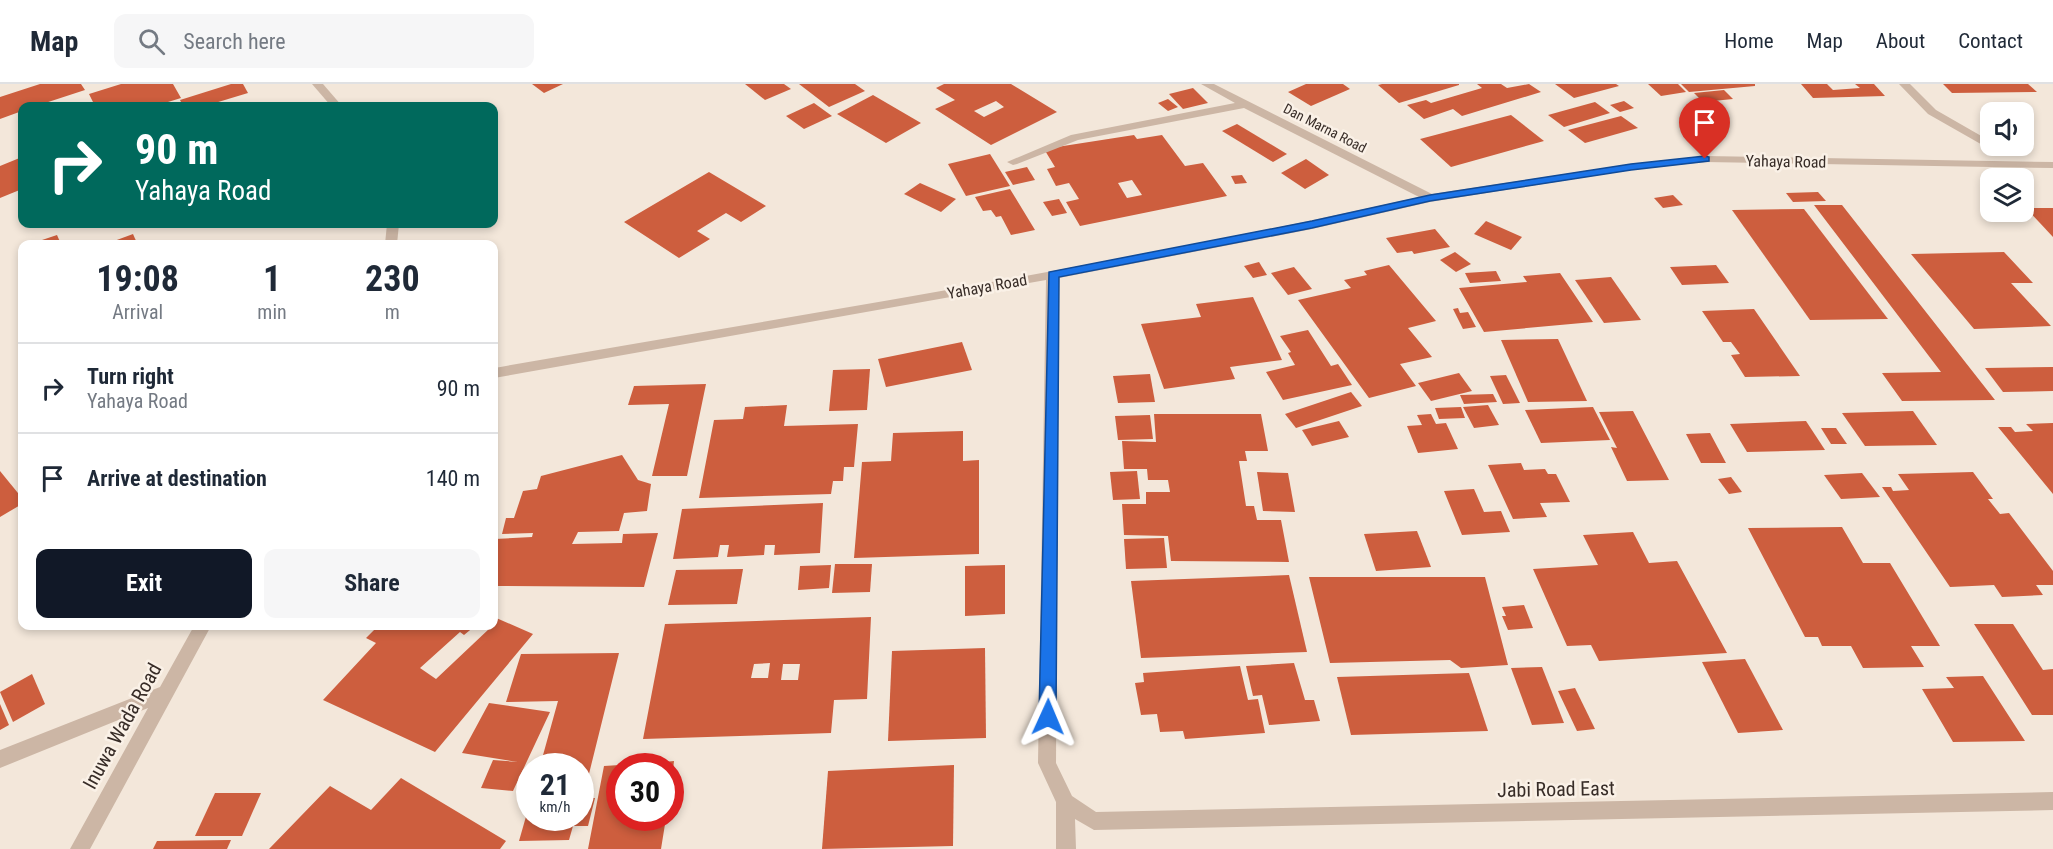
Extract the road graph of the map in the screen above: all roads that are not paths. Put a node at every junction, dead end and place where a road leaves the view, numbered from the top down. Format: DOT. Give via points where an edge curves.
graph roads {
  1 [pos="316,84"];
  2 [pos="1206,84"];
  3 [pos="1904,84"];
  4 [pos="333,102"];
  5 [pos="1246,104"];
  6 [pos="1980,139"];
  7 [pos="2010,156"];
  8 [pos="1013,162"];
  9 [pos="2023,164"];
  10 [pos="2053,165"];
  11 [pos="1430,198"];
  12 [pos="1053,275"];
  13 [pos="498,373"];
  14 [pos="201,630"];
  15 [pos="166,693"];
  16 [pos="0,759"];
  17 [pos="2053,801"];
  18 [pos="1065,802"];
  19 [pos="80,849"];
  20 [pos="1066,849"];
  1 -- 4 [label="street"];
  2 -- 5 [label="street, Dan Marna Road"];
  3 -- 6 [label="street" via="1932,112"];
  5 -- 8 [label="street" via="1075,137"];
  5 -- 11 [label="street, Dan Marna Road"];
  7 -- 9 [label="street"];
  9 -- 10 [label="street, Yahaya Road"];
  9 -- 11 [label="street, Yahaya Road" via="1705,159"];
  11 -- 12 [label="street, Yahaya Road"];
  12 -- 13 [label="street, Yahaya Road"];
  12 -- 18 [label="street" via="1047,763"];
  14 -- 15 [label="street, Inuwa Wada Road"];
  15 -- 16 [label="street"];
  15 -- 19 [label="street, Inuwa Wada Road"];
  17 -- 18 [label="street, Jabi Road East" via="1094,820"];
  18 -- 20 [label="street"];
}
